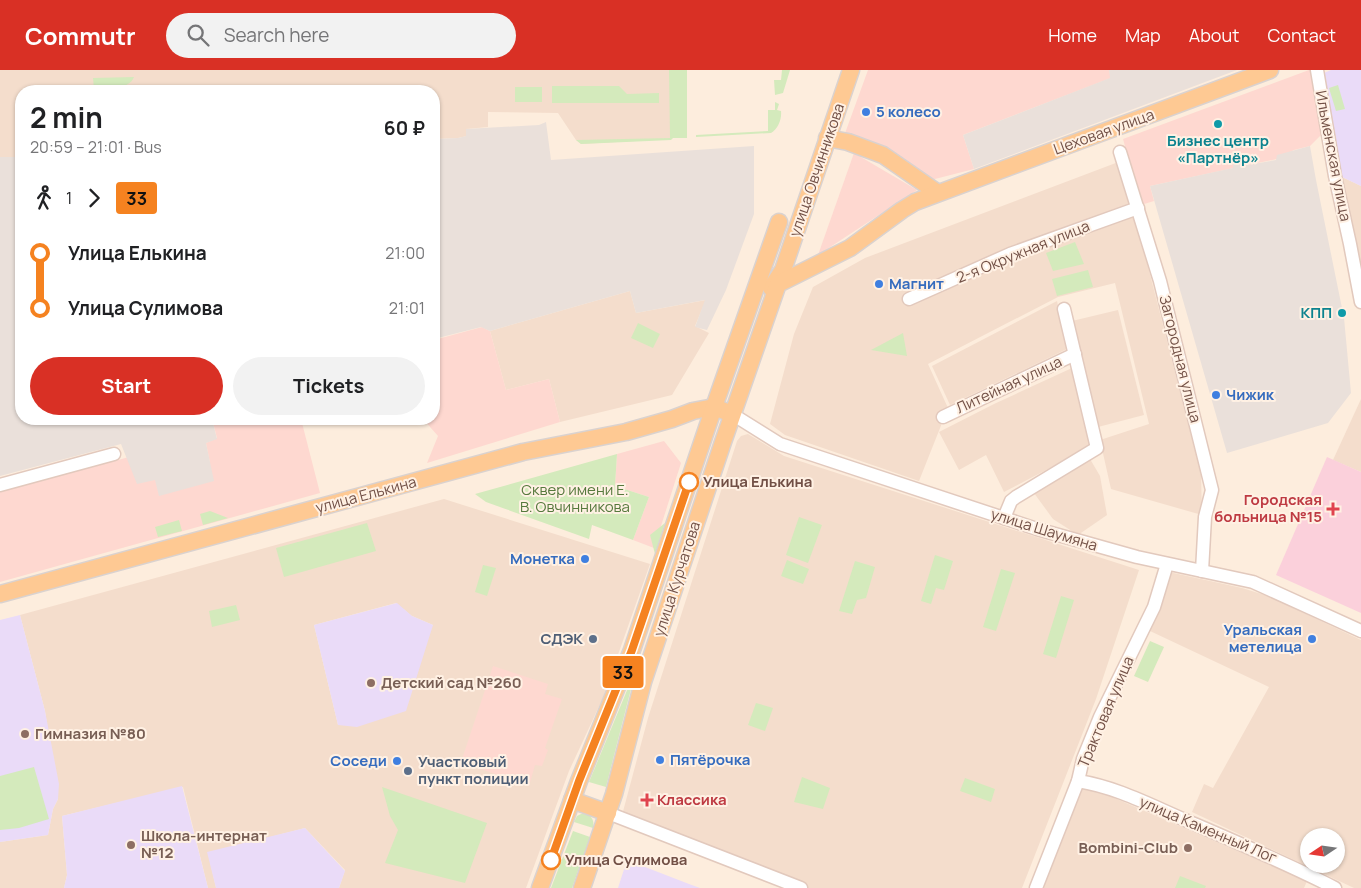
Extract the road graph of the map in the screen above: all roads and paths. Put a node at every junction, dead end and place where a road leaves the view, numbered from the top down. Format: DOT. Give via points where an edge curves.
graph roads {
  1 [pos="851,70"];
  2 [pos="1270,70"];
  3 [pos="1317,70"];
  4 [pos="827,138"];
  5 [pos="1120,152"];
  6 [pos="938,193"];
  7 [pos="1138,208"];
  8 [pos="779,222"];
  9 [pos="781,277"];
  10 [pos="910,299"];
  11 [pos="1361,302"];
  12 [pos="1064,309"];
  13 [pos="740,335"];
  14 [pos="1075,354"];
  15 [pos="714,407"];
  16 [pos="732,414"];
  17 [pos="943,416"];
  18 [pos="114,454"];
  19 [pos="0,485"];
  20 [pos="1004,518"];
  21 [pos="1167,564"];
  22 [pos="1202,571"];
  23 [pos="0,594"];
  24 [pos="1361,631"];
  25 [pos="1078,781"];
  26 [pos="572,800"];
  27 [pos="608,813"];
  28 [pos="540,888"];
  29 [pos="582,888"];
  30 [pos="801,888"];
  31 [pos="1036,888"];
  32 [pos="1335,888"];
  1 -- 4 [label="main road, улица Овчинникова"];
  2 -- 6 [label="main road, Цеховая улица"];
  3 -- 11 [label="street, Ильменская улица"];
  4 -- 6 [label="main road" via="883,155"];
  4 -- 9 [label="main road, улица Овчинникова"];
  5 -- 7 [label="street, Загородная улица"];
  6 -- 9 [label="main road, Цеховая улица" via="902,210 850,248"];
  7 -- 10 [label="street, 2-я Окружная улица" via="1010,254"];
  7 -- 22 [label="street, Загородная улица" via="1212,490 1205,517"];
  8 -- 13 [label="main road, улица Овчинникова"];
  9 -- 13 [label="main road"];
  9 -- 16 [label="main road, улица Овчинникова"];
  12 -- 14 [label="street"];
  13 -- 15 [label="main road, улица Овчинникова"];
  14 -- 17 [label="street, Литейная улица"];
  14 -- 20 [label="street" via="1097,448 1016,497"];
  15 -- 16 [label="main road"];
  15 -- 23 [label="main road, улица Елькина" via="626,432 523,452"];
  15 -- 26 [label="main road, улица Курчатова" via="632,650"];
  16 -- 20 [label="street, улица Шаумяна" via="780,444"];
  16 -- 27 [label="main road, улица Курчатова" via="643,682"];
  18 -- 19 [label="street"];
  20 -- 21 [label="street, улица Шаумяна" via="1101,548"];
  21 -- 22 [label="street, улица Шаумяна"];
  21 -- 25 [label="street, Трактовая улица" via="1154,607 1100,717"];
  22 -- 24 [label="street, улица Шаумяна" via="1262,585"];
  25 -- 31 [label="street, Трактовая улица"];
  25 -- 32 [label="street, улица Каменный Лог" via="1132,797"];
  26 -- 27 [label="main road"];
  26 -- 28 [label="main road, улица Курчатова"];
  27 -- 29 [label="main road, улица Курчатова"];
  27 -- 30 [label="street"];
}
